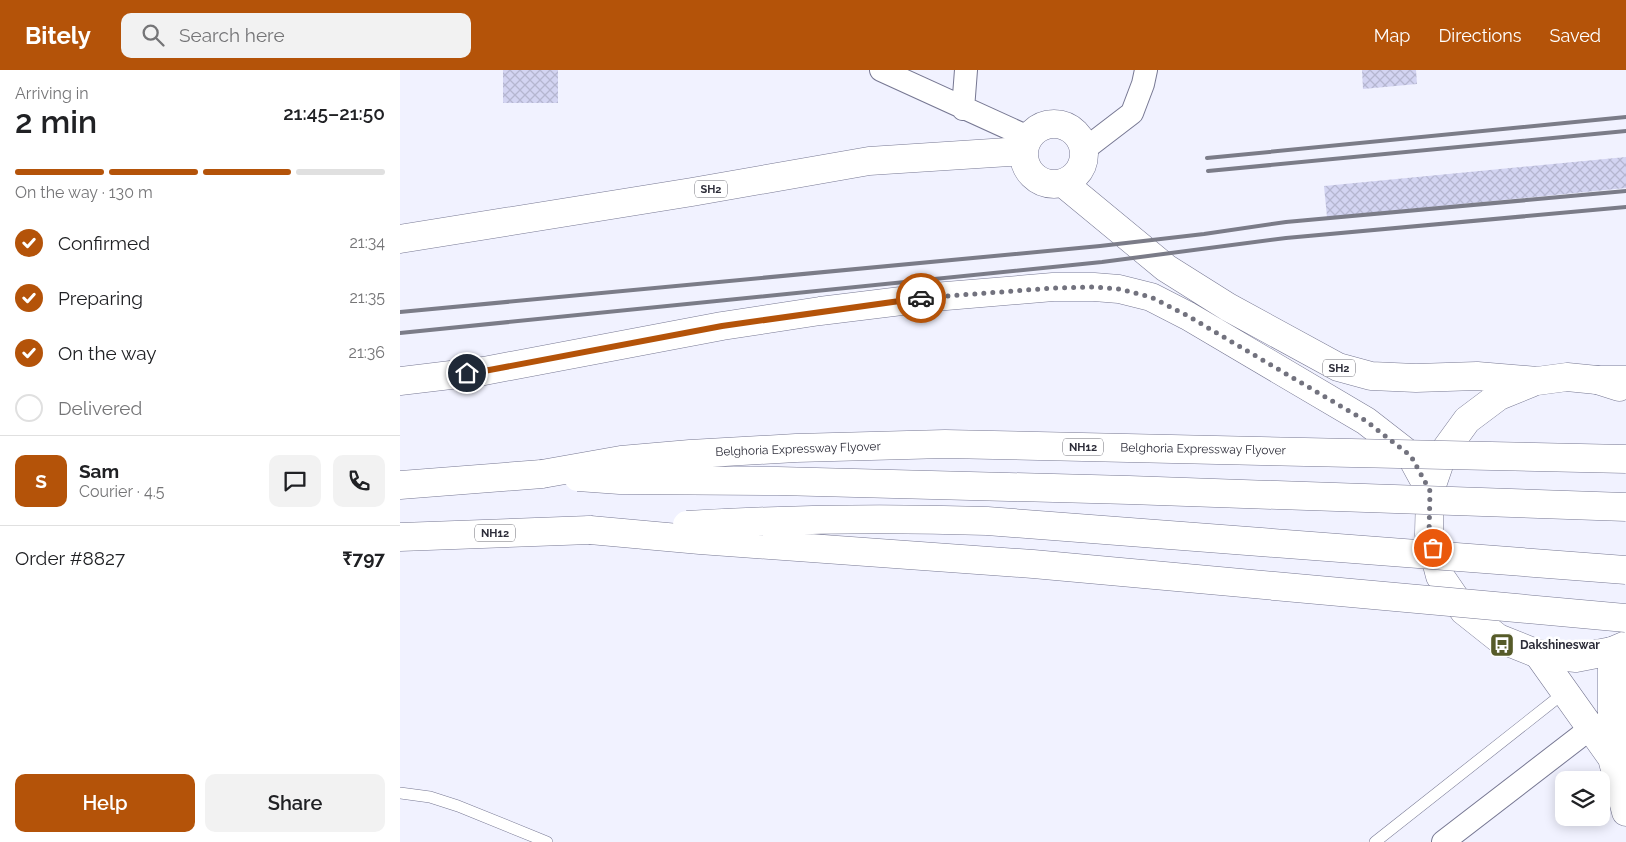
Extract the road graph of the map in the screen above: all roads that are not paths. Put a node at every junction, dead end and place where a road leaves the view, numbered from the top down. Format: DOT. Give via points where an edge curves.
graph roads {
  1 [pos="881,70"];
  2 [pos="966,70"];
  3 [pos="1146,70"];
  4 [pos="963,109"];
  5 [pos="1026,144"];
  6 [pos="1085,149"];
  7 [pos="1063,183"];
  8 [pos="400,239"];
  9 [pos="1166,268"];
  10 [pos="1151,297"];
  11 [pos="1596,380"];
  12 [pos="1626,380"];
  13 [pos="400,381"];
  14 [pos="1537,381"];
  15 [pos="1626,390"];
  16 [pos="1626,459"];
  17 [pos="542,474"];
  18 [pos="400,485"];
  19 [pos="1430,491"];
  20 [pos="1626,507"];
  21 [pos="590,530"];
  22 [pos="400,537"];
  23 [pos="1626,570"];
  24 [pos="1626,618"];
  25 [pos="1619,648"];
  26 [pos="1538,654"];
  27 [pos="1565,692"];
  28 [pos="1602,725"];
  29 [pos="400,793"];
  30 [pos="1626,812"];
  31 [pos="547,842"];
  32 [pos="1374,842"];
  33 [pos="1443,842"];
  1 -- 4 [label="street"];
  2 -- 4 [label="street"];
  3 -- 6 [label="street" via="1132,113"];
  4 -- 5 [label="street"];
  5 -- 6 [label="main road, SH2" via="1039,127 1053,123 1068,126 1079,135"];
  5 -- 7 [label="main road" via="1026,166 1035,178 1048,184"];
  5 -- 8 [label="main road, SH2" via="869,162"];
  6 -- 7 [label="main road" via="1084,163 1076,176"];
  7 -- 9 [label="main road, SH2"];
  9 -- 10 [label="main road"];
  9 -- 14 [label="main road, SH2" via="1228,307 1338,367 1371,376 1477,376"];
  10 -- 13 [label="main road, SH2" via="1094,287 934,297 722,326 484,371"];
  10 -- 19 [label="main road, SH2" via="1366,421 1411,456"];
  11 -- 12 [label="main road"];
  11 -- 14 [label="main road, SH2" via="1567,377"];
  11 -- 15 [label="main road, SH2"];
  14 -- 19 [label="main road, SH2" via="1499,396 1467,420 1444,453"];
  16 -- 17 [label="main road, Belghoria Expressway Flyover / NH12, bridge" via="945,444 690,454 621,460"];
  17 -- 18 [label="main road, NH12"];
  17 -- 20 [label="main road, bridge" via="620,480 1130,490"];
  19 -- 26 [label="main road, SH2" via="1429,534 1440,576 1464,611 1498,638"];
  21 -- 22 [label="main road, NH12"];
  21 -- 23 [label="main road, NH12, bridge" via="757,521 987,521"];
  21 -- 24 [label="main road, bridge" via="1033,564"];
  25 -- 26 [label="main road, SH2" via="1576,658"];
  25 -- 28 [label="main road"];
  26 -- 27 [label="main road"];
  27 -- 28 [label="main road"];
  27 -- 32 [label="lane"];
  28 -- 30 [label="main road"];
  28 -- 33 [label="street"];
  29 -- 31 [label="lane" via="430,797 458,806"];
}
